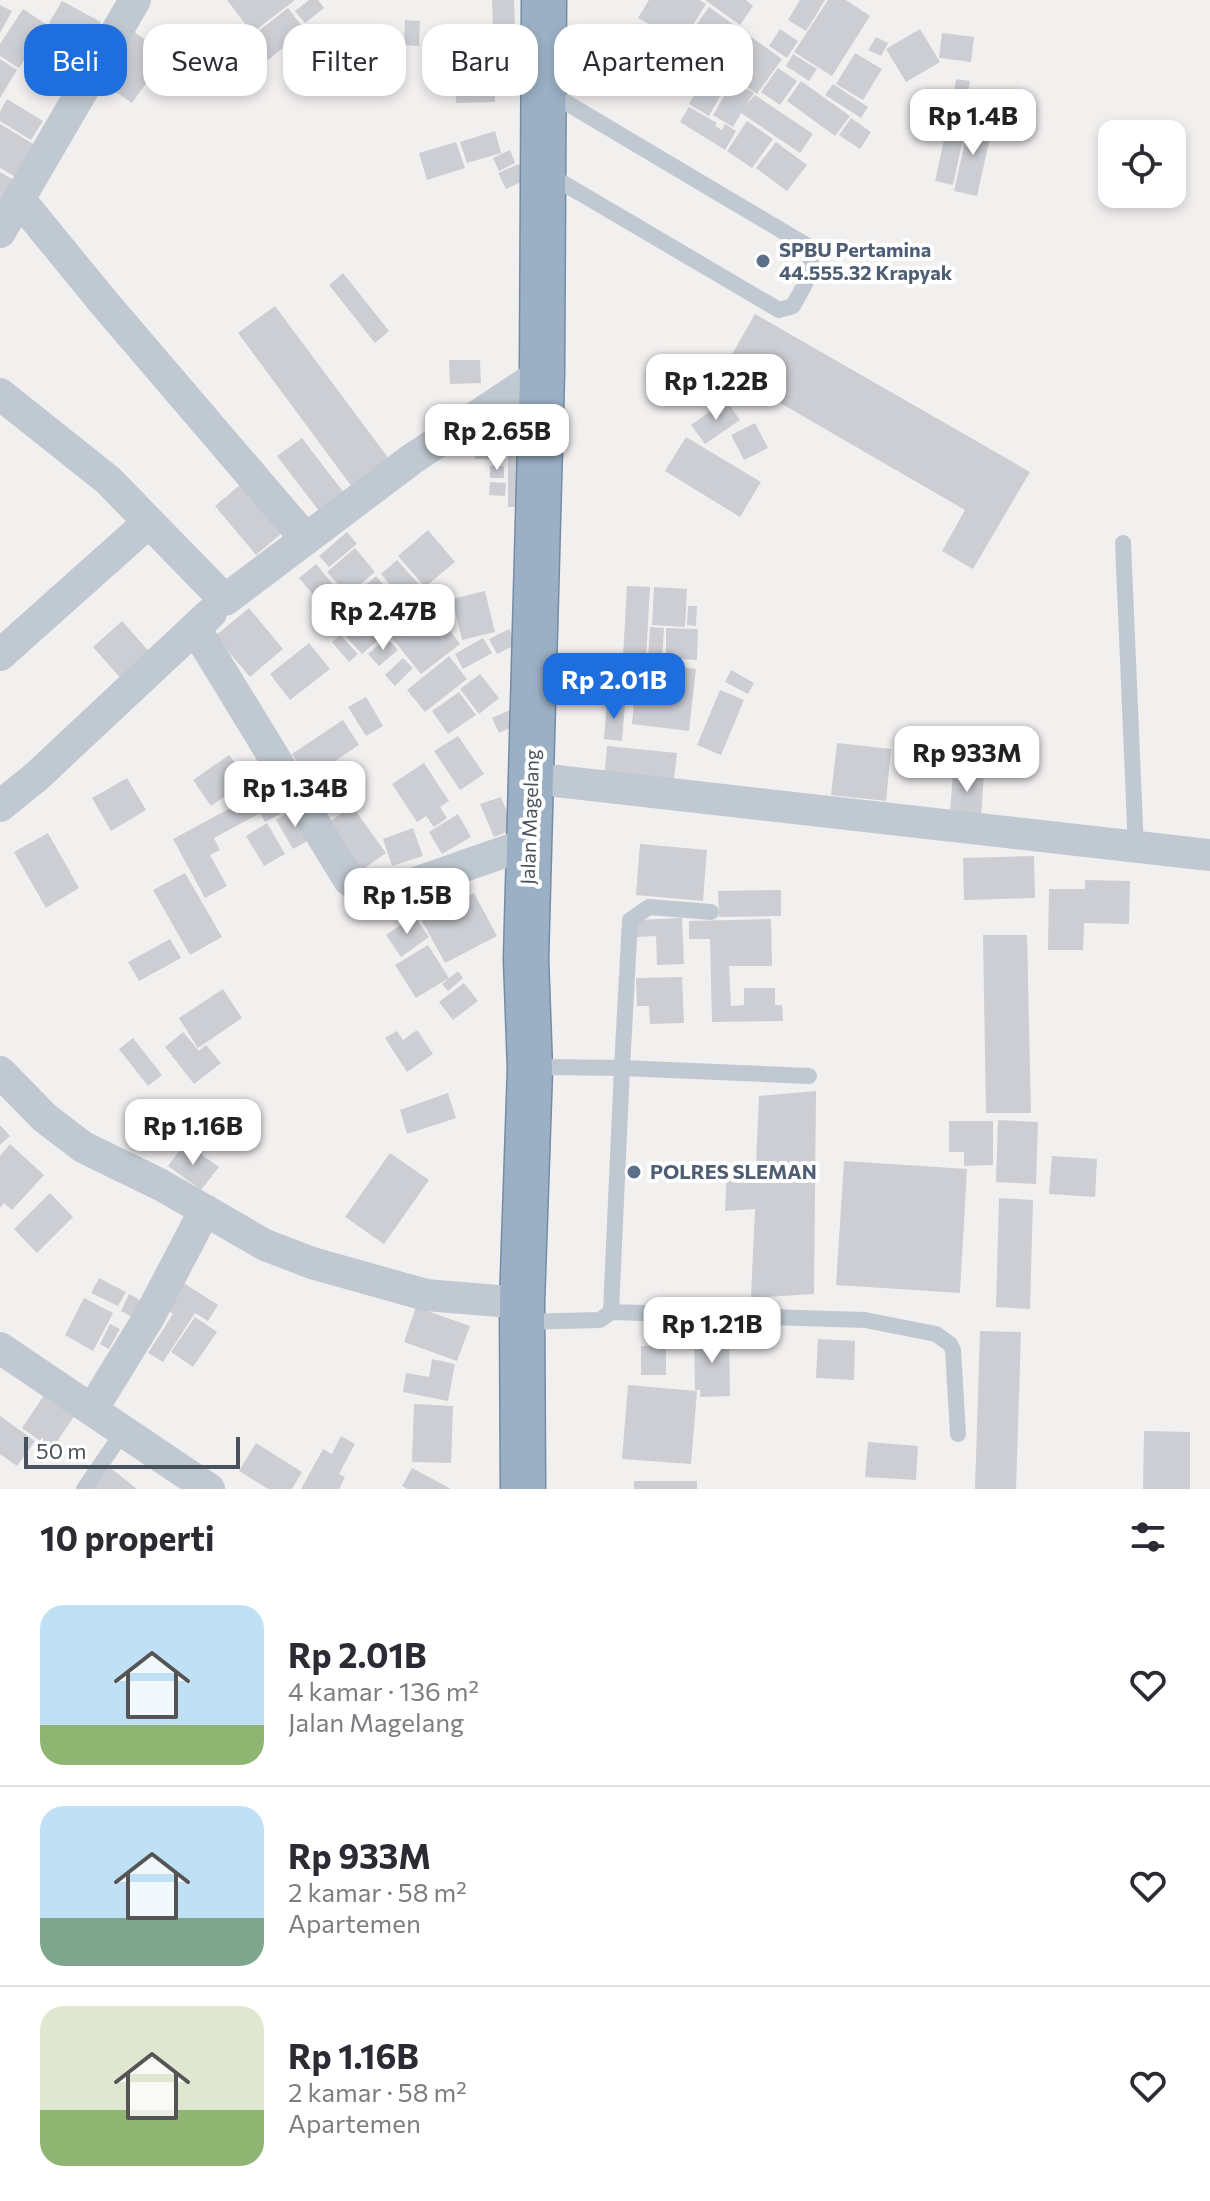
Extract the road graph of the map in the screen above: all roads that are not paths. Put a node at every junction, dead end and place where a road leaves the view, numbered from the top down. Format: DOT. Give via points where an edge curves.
graph roads {
  1 [pos="135,0"];
  2 [pos="544,0"];
  3 [pos="567,0"];
  4 [pos="564,24"];
  5 [pos="554,59"];
  6 [pos="557,96"];
  7 [pos="559,96"];
  8 [pos="579,96"];
  9 [pos="563,183"];
  10 [pos="19,199"];
  11 [pos="0,232"];
  12 [pos="542,373"];
  13 [pos="0,394"];
  14 [pos="149,522"];
  15 [pos="306,539"];
  16 [pos="1123,543"];
  17 [pos="225,600"];
  18 [pos="195,628"];
  19 [pos="0,655"];
  20 [pos="556,781"];
  21 [pos="0,806"];
  22 [pos="530,843"];
  23 [pos="1136,849"];
  24 [pos="1210,855"];
  25 [pos="711,912"];
  26 [pos="540,1068"];
  27 [pos="622,1068"];
  28 [pos="0,1072"];
  29 [pos="809,1076"];
  30 [pos="205,1210"];
  31 [pos="611,1312"];
  32 [pos="531,1316"];
  33 [pos="2,1353"];
  34 [pos="92,1410"];
  35 [pos="123,1432"];
  36 [pos="958,1434"];
  37 [pos="84,1489"];
  38 [pos="209,1489"];
  39 [pos="523,1489"];
  40 [pos="553,1489"];
  1 -- 10 [label="street"];
  2 -- 5 [label="highway, Jalan Magelang"];
  3 -- 4 [label="highway, Jalan Magelang"];
  6 -- 12 [label="highway, Jalan Magelang"];
  7 -- 9 [label="highway, Jalan Magelang"];
  8 -- 9 [label="lane" via="806,245 813,257 812,270 793,306 779,310"];
  9 -- 20 [label="highway, Jalan Magelang"];
  10 -- 11 [label="street"];
  10 -- 15 [label="street"];
  12 -- 15 [label="street" via="412,459"];
  12 -- 22 [label="highway, Jalan Magelang"];
  13 -- 14 [label="street" via="108,480"];
  14 -- 17 [label="street"];
  14 -- 19 [label="street"];
  15 -- 17 [label="street"];
  16 -- 23 [label="lane"];
  17 -- 18 [label="street"];
  18 -- 21 [label="street"];
  18 -- 22 [label="street" via="349,880 366,891 408,888"];
  20 -- 23 [label="street"];
  20 -- 26 [label="highway, Jalan Magelang"];
  22 -- 26 [label="highway, Jalan Magelang" via="526,959"];
  23 -- 24 [label="street"];
  25 -- 27 [label="lane" via="649,907 630,920"];
  26 -- 27 [label="lane"];
  26 -- 32 [label="highway, Jalan Magelang"];
  27 -- 29 [label="lane"];
  27 -- 31 [label="lane"];
  28 -- 30 [label="street" via="83,1147"];
  30 -- 32 [label="street" via="265,1245 312,1263 426,1295"];
  30 -- 34 [label="street"];
  31 -- 32 [label="lane" via="600,1320"];
  31 -- 36 [label="lane" via="865,1320 936,1334 953,1350"];
  32 -- 39 [label="highway, Jalan Magelang"];
  32 -- 40 [label="highway, Jalan Magelang"];
  33 -- 34 [label="street"];
  34 -- 35 [label="street"];
  35 -- 37 [label="lane"];
  35 -- 38 [label="street"];
}
